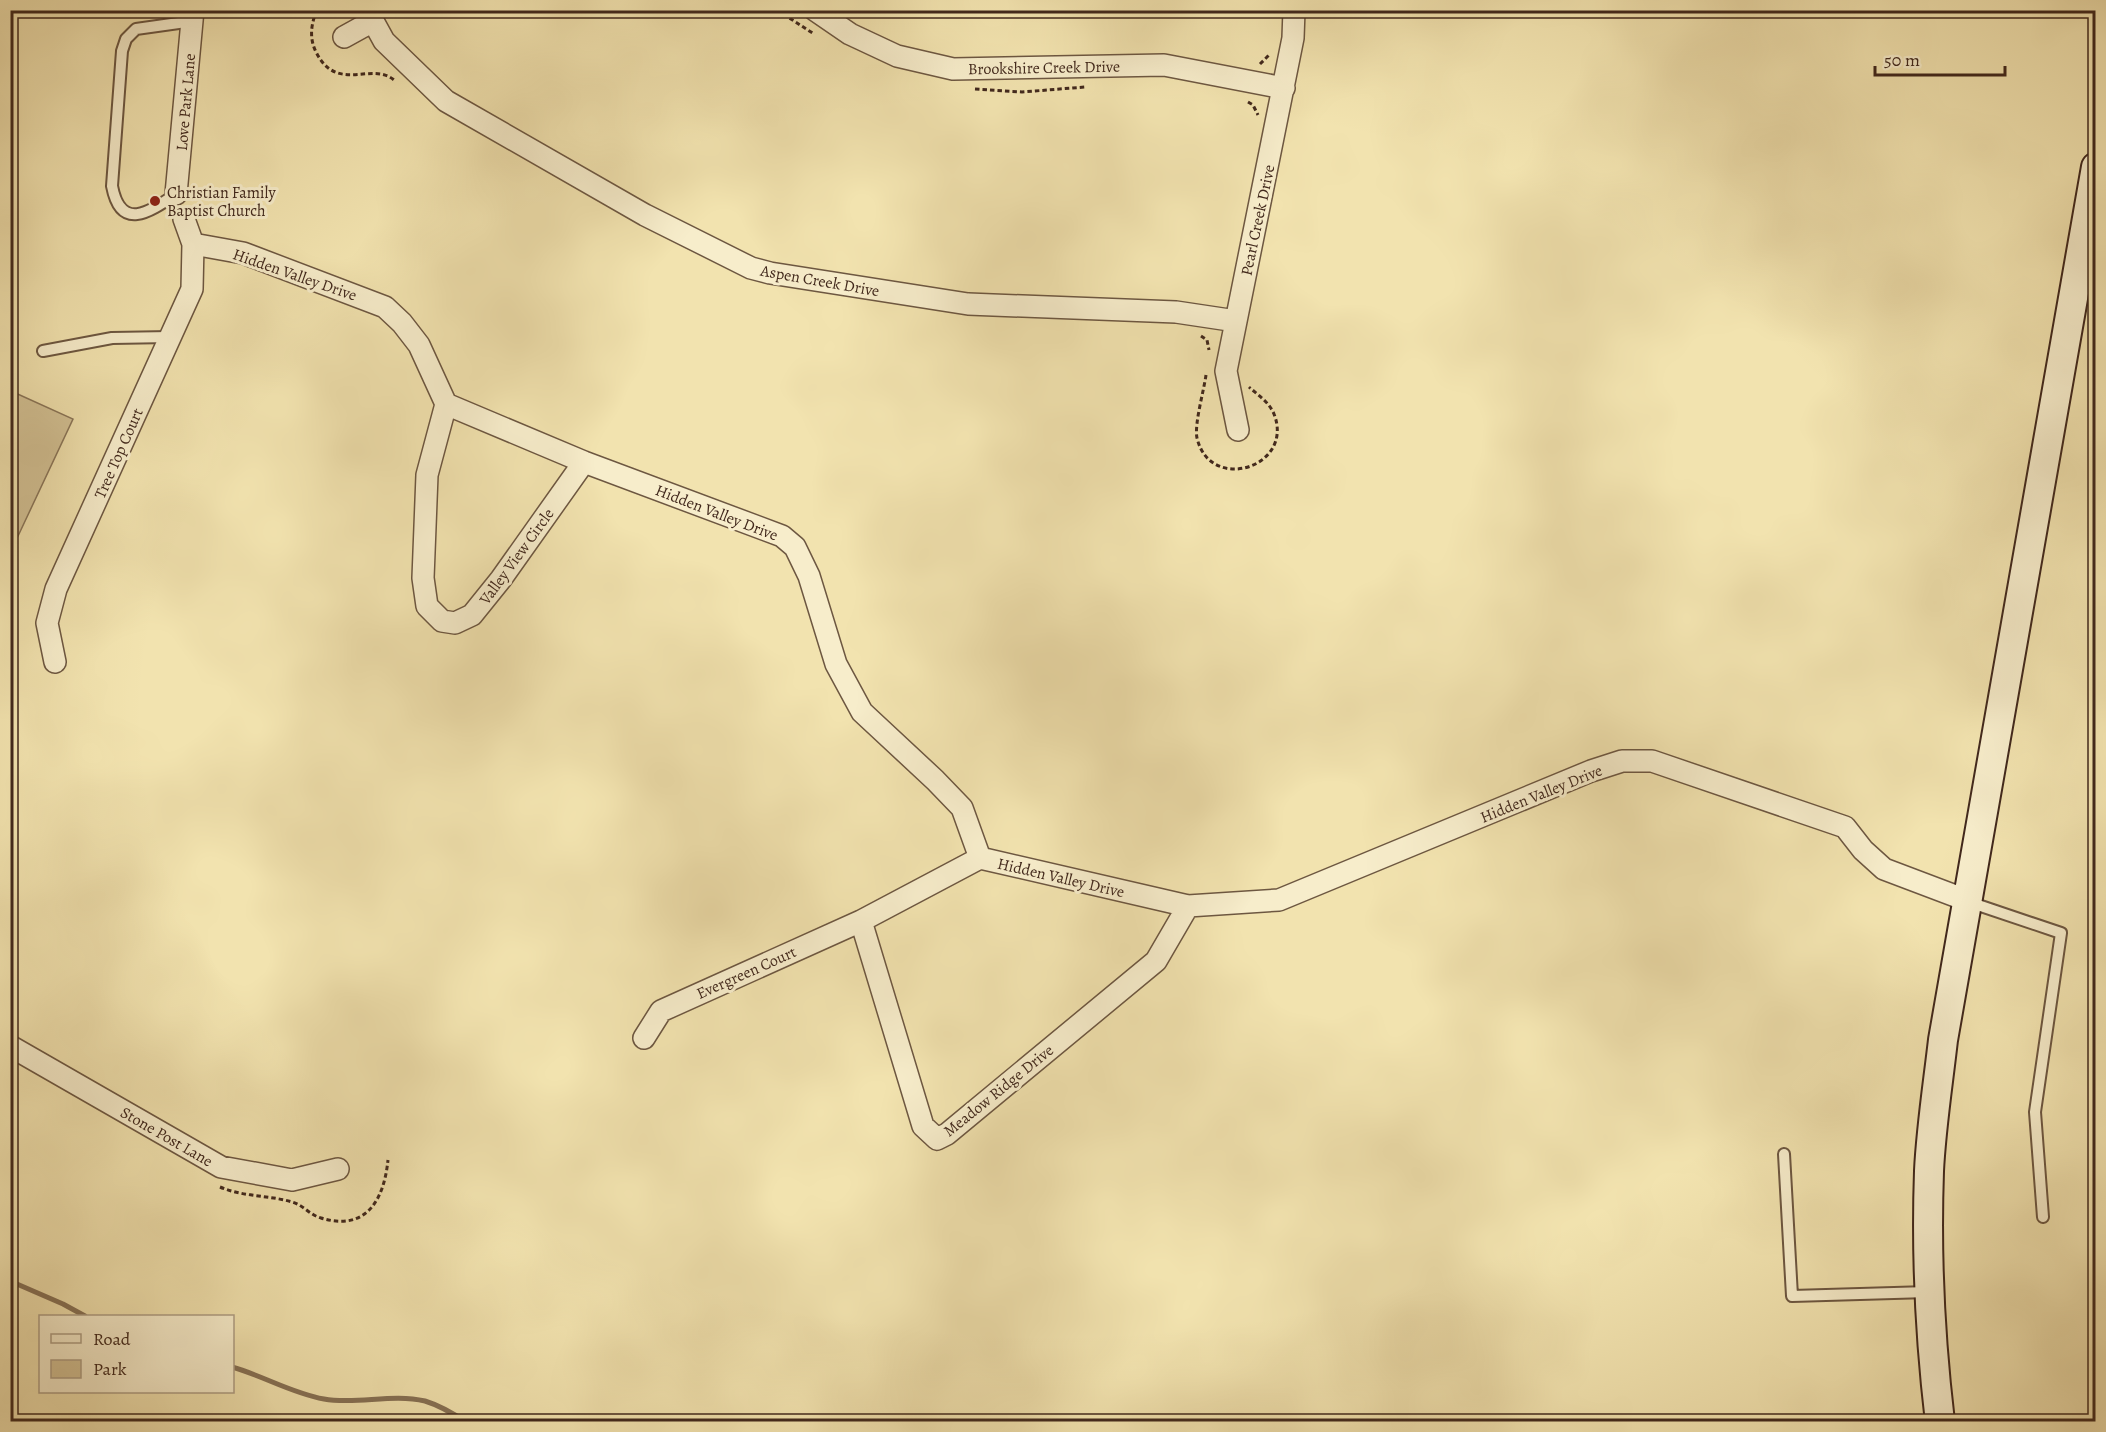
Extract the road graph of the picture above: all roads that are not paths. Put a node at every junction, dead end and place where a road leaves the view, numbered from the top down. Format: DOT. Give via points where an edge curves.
graph roads {
  1 [pos="815,10"];
  2 [pos="1294,10"];
  3 [pos="193,16"];
  4 [pos="370,16"];
  5 [pos="345,37"];
  6 [pos="1284,88"];
  7 [pos="2096,167"];
  8 [pos="176,194"];
  9 [pos="184,219"];
  10 [pos="193,244"];
  11 [pos="1236,321"];
  12 [pos="170,338"];
  13 [pos="43,351"];
  14 [pos="446,404"];
  15 [pos="1238,430"];
  16 [pos="584,462"];
  17 [pos="56,662"];
  18 [pos="980,858"];
  19 [pos="1966,900"];
  20 [pos="1188,906"];
  21 [pos="861,921"];
  22 [pos="644,1038"];
  23 [pos="10,1046"];
  24 [pos="1784,1154"];
  25 [pos="338,1169"];
  26 [pos="2043,1217"];
  27 [pos="1929,1292"];
  28 [pos="1940,1422"];
  1 -- 6 [label="street, Brookshire Creek Drive" via="850,34 897,56 953,69 1164,65"];
  2 -- 6 [label="street, Pearl Creek Drive"];
  3 -- 8 [label="street, Love Park Lane"];
  3 -- 8 [label="lane" via="136,29 126,39 122,51 112,186 115,203 138,215"];
  4 -- 5 [label="street, Aspen Creek Drive"];
  4 -- 11 [label="street, Aspen Creek Drive" via="384,40 446,101 645,215 751,268 968,304 1176,312"];
  6 -- 11 [label="street, Pearl Creek Drive"];
  7 -- 19 [label="main road"];
  9 -- 10 [label="street"];
  10 -- 12 [label="street, Tree Top Court" via="192,289"];
  10 -- 14 [label="street, Hidden Valley Drive" via="243,253 385,307 420,345"];
  11 -- 15 [label="street, Pearl Creek Drive" via="1226,371"];
  12 -- 13 [label="lane" via="111,338"];
  12 -- 17 [label="street, Tree Top Court" via="56,590 47,623"];
  14 -- 16 [label="street, Hidden Valley Drive"];
  14 -- 16 [label="street, Valley View Circle" via="427,475 423,578 427,606 442,621 455,623 472,615"];
  16 -- 18 [label="street, Hidden Valley Drive" via="782,536 795,547 809,576 836,664 862,712 962,808"];
  18 -- 20 [label="street, Hidden Valley Drive"];
  18 -- 21 [label="street"];
  19 -- 20 [label="street, Hidden Valley Drive" via="1884,869 1845,827 1652,760 1622,761 1592,771 1279,900"];
  19 -- 26 [label="lane" via="2061,933 2035,1112"];
  19 -- 27 [label="main road" via="1935,1104 1929,1169"];
  20 -- 21 [label="street, Meadow Ridge Drive" via="1156,961 937,1139 923,1126"];
  21 -- 22 [label="street, Evergreen Court" via="661,1011"];
  23 -- 25 [label="street, Stone Post Lane" via="221,1167 292,1180"];
  24 -- 27 [label="lane" via="1792,1296"];
  27 -- 28 [label="main road"];
}
